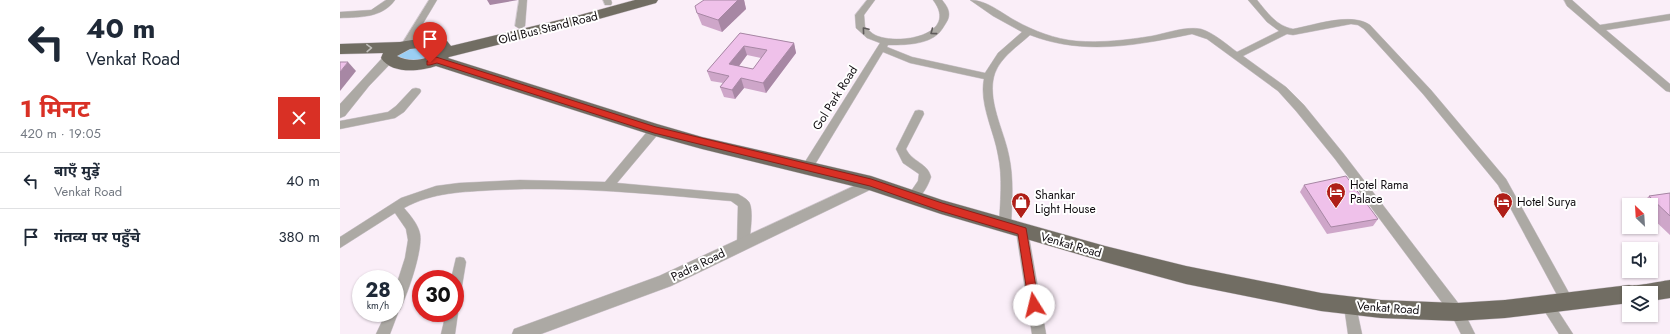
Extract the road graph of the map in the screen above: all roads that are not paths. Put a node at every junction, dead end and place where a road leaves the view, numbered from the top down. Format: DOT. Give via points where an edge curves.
graph roads {
  1 [pos="391,0"];
  2 [pos="433,0"];
  3 [pos="523,0"];
  4 [pos="652,0"];
  5 [pos="871,0"];
  6 [pos="937,0"];
  7 [pos="974,0"];
  8 [pos="1252,0"];
  9 [pos="1568,0"];
  10 [pos="611,1"];
  11 [pos="861,4"];
  12 [pos="340,15"];
  13 [pos="1670,17"];
  14 [pos="520,26"];
  15 [pos="1599,28"];
  16 [pos="1029,31"];
  17 [pos="1286,31"];
  18 [pos="883,45"];
  19 [pos="340,49"];
  20 [pos="398,50"];
  21 [pos="439,52"];
  22 [pos="1236,56"];
  23 [pos="340,60"];
  24 [pos="989,77"];
  25 [pos="1670,89"];
  26 [pos="416,91"];
  27 [pos="340,113"];
  28 [pos="919,114"];
  29 [pos="340,125"];
  30 [pos="654,130"];
  31 [pos="807,168"];
  32 [pos="871,183"];
  33 [pos="608,186"];
  34 [pos="913,197"];
  35 [pos="397,207"];
  36 [pos="1014,228"];
  37 [pos="340,243"];
  38 [pos="743,244"];
  39 [pos="460,262"];
  40 [pos="459,270"];
  41 [pos="404,277"];
  42 [pos="1670,289"];
  43 [pos="1658,291"];
  44 [pos="1622,295"];
  45 [pos="1568,302"];
  46 [pos="1546,304"];
  47 [pos="1350,306"];
  48 [pos="1457,312"];
  49 [pos="388,322"];
  50 [pos="450,322"];
  51 [pos="383,334"];
  52 [pos="448,334"];
  53 [pos="520,334"];
  54 [pos="1039,334"];
  55 [pos="1355,334"];
  56 [pos="1468,334"];
  57 [pos="1566,334"];
  1 -- 12 [label="street" via="375,13"];
  2 -- 20 [label="street"];
  3 -- 14 [label="street"];
  4 -- 21 [label="main road, Old Bus Stand Road" via="583,19"];
  5 -- 11 [label="street"];
  6 -- 18 [label="street, one-way" via="945,13 942,23 934,33 914,41"];
  7 -- 16 [label="street"];
  8 -- 17 [label="street" via="1275,25"];
  9 -- 15 [label="street"];
  10 -- 14 [label="main road, Old Bus Stand Road"];
  18 -- 11 [label="street, one-way" via="861,28 858,18"];
  13 -- 15 [label="street"];
  14 -- 21 [label="main road, Old Bus Stand Road"];
  15 -- 25 [label="street"];
  16 -- 22 [label="street" via="1061,42 1088,46 1118,44 1192,31 1210,37"];
  16 -- 24 [label="street" via="997,61"];
  17 -- 22 [label="street"];
  17 -- 45 [label="street" via="1293,32 1350,21 1367,27 1427,92 1502,182"];
  18 -- 24 [label="street" via="910,60"];
  18 -- 31 [label="street, Gol Park Road"];
  19 -- 20 [label="main road, one-way"];
  20 -- 21 [label="main road, Venkat Road" via="430,42"];
  20 -- 21 [label="main road" via="395,63 410,65 430,63"];
  20 -- 23 [label="main road"];
  20 -- 27 [label="street"];
  21 -- 30 [label="main road, Venkat Road"];
  22 -- 48 [label="street" via="1282,90 1300,108"];
  24 -- 36 [label="street" via="988,87 994,123 1004,156 1006,200"];
  26 -- 29 [label="street" via="391,115"];
  28 -- 34 [label="street" via="901,149 908,162 919,167 924,173 924,180"];
  30 -- 31 [label="main road, Venkat Road"];
  30 -- 33 [label="street"];
  31 -- 32 [label="main road, Venkat Road"];
  32 -- 34 [label="main road, Venkat Road"];
  32 -- 38 [label="street, Padra Road"];
  33 -- 35 [label="street" via="518,184 450,188 429,192"];
  33 -- 38 [label="street" via="739,199 744,204 745,213"];
  34 -- 36 [label="main road, Venkat Road"];
  35 -- 37 [label="street"];
  35 -- 41 [label="street" via="411,225 414,236"];
  36 -- 47 [label="main road, Venkat Road" via="1186,275"];
  36 -- 54 [label="street"];
  38 -- 53 [label="street, Padra Road" via="665,281"];
  39 -- 40 [label="street"];
  42 -- 43 [label="main road"];
  44 -- 45 [label="main road, Venkat Road"];
  45 -- 46 [label="main road, Venkat Road"];
  46 -- 48 [label="main road, Venkat Road"];
  46 -- 57 [label="street"];
  47 -- 48 [label="main road, Venkat Road"];
  47 -- 55 [label="street"];
  48 -- 56 [label="street"];
  49 -- 51 [label="street"];
  50 -- 52 [label="street"];
}
